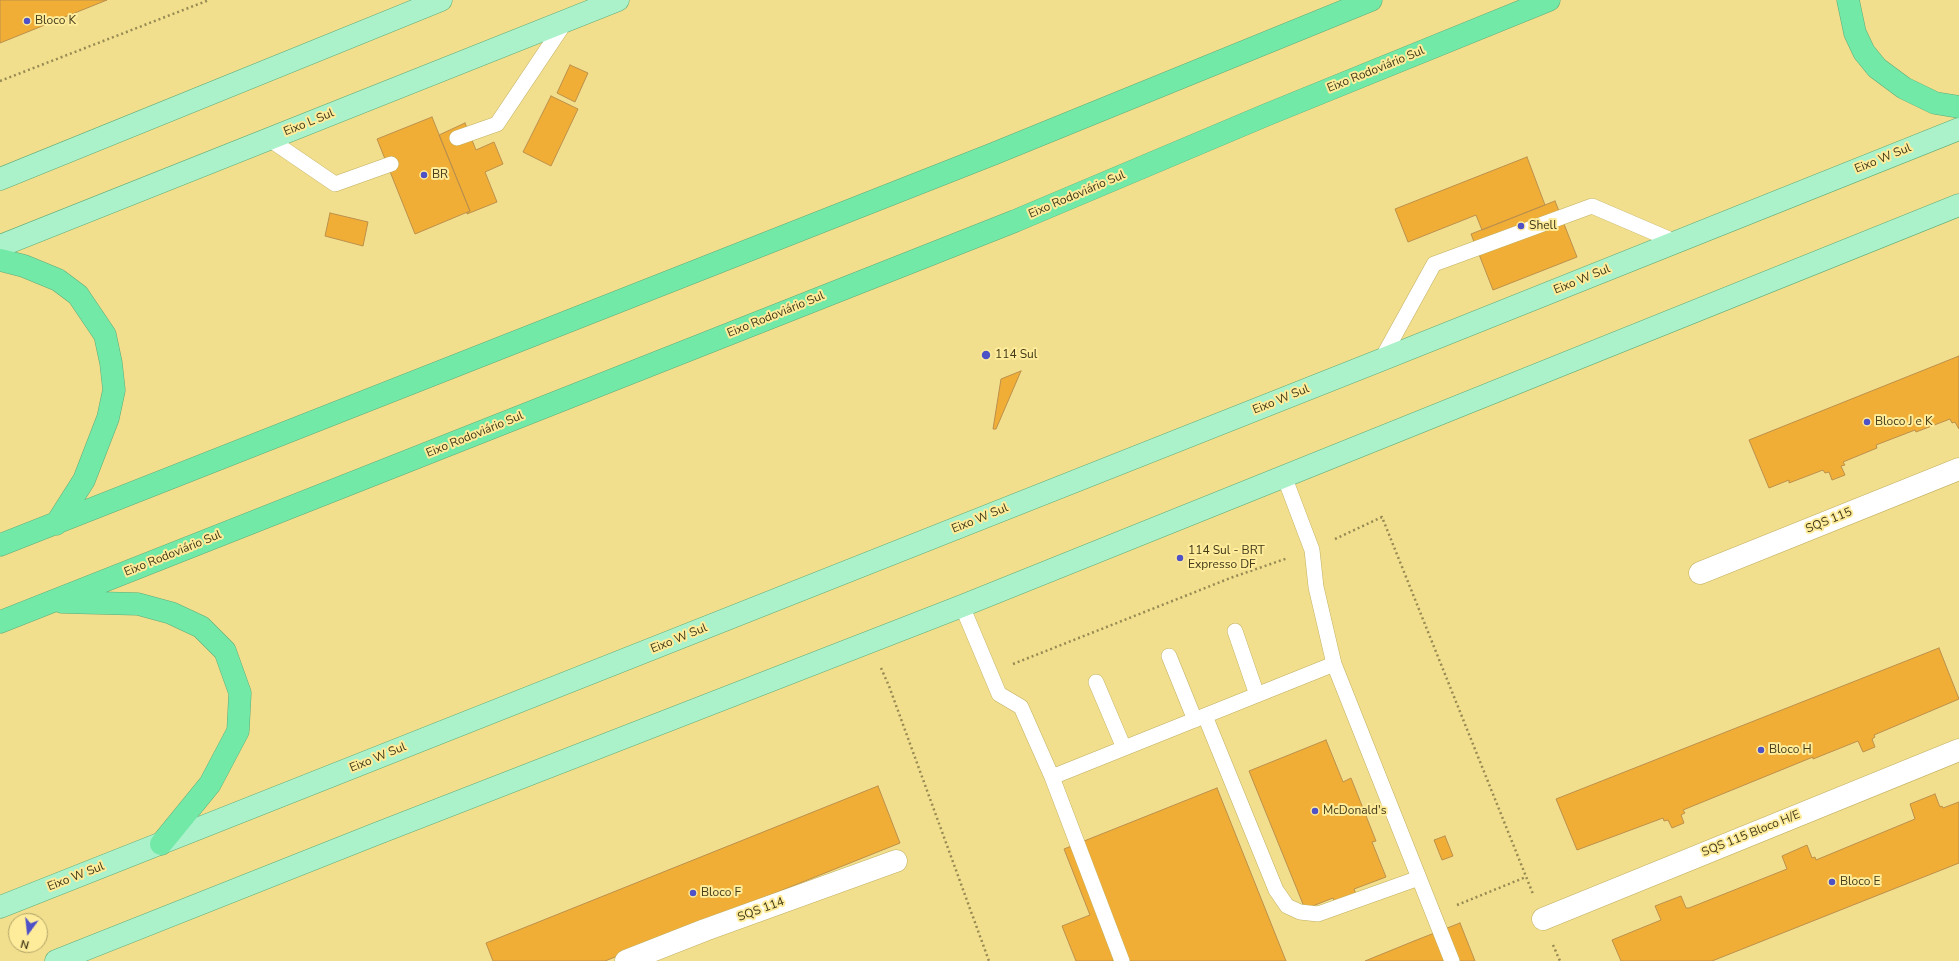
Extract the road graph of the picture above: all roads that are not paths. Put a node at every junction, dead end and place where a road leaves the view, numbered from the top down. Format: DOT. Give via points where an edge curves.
graph roads {
  1 [pos="441,0"];
  2 [pos="618,0"];
  3 [pos="1371,0"];
  4 [pos="1548,0"];
  5 [pos="1848,0"];
  6 [pos="566,21"];
  7 [pos="1959,108"];
  8 [pos="1959,129"];
  9 [pos="457,138"];
  10 [pos="268,139"];
  11 [pos="390,164"];
  12 [pos="0,179"];
  13 [pos="1959,205"];
  14 [pos="1676,242"];
  15 [pos="0,246"];
  16 [pos="0,260"];
  17 [pos="1381,360"];
  18 [pos="1959,469"];
  19 [pos="1284,476"];
  20 [pos="56,524"];
  21 [pos="0,546"];
  22 [pos="1700,572"];
  23 [pos="53,602"];
  24 [pos="962,606"];
  25 [pos="0,622"];
  26 [pos="1234,631"];
  27 [pos="1169,656"];
  28 [pos="1334,664"];
  29 [pos="1096,682"];
  30 [pos="1257,695"];
  31 [pos="1200,718"];
  32 [pos="1124,748"];
  33 [pos="1959,750"];
  34 [pos="1052,777"];
  35 [pos="161,844"];
  36 [pos="896,861"];
  37 [pos="1419,878"];
  38 [pos="0,908"];
  39 [pos="1543,919"];
  40 [pos="56,961"];
  41 [pos="626,961"];
  42 [pos="1122,961"];
  43 [pos="1452,961"];
  1 -- 12 [label="main road"];
  2 -- 6 [label="main road, Eixo L Sul"];
  3 -- 20 [label="highway" via="993,154"];
  4 -- 23 [label="highway, Eixo Rodoviário Sul" via="1015,221"];
  5 -- 7 [label="highway" via="1856,33 1864,52 1877,68 1904,88 1934,103"];
  6 -- 9 [label="lane" via="497,124"];
  6 -- 10 [label="main road, Eixo L Sul"];
  8 -- 14 [label="main road, Eixo W Sul"];
  10 -- 11 [label="lane" via="335,184"];
  10 -- 15 [label="main road, Eixo L Sul"];
  13 -- 19 [label="main road"];
  14 -- 17 [label="main road, Eixo W Sul"];
  14 -- 17 [label="lane" via="1592,206 1434,264"];
  16 -- 20 [label="highway" via="24,266 58,280 78,295 105,335 111,363 114,390 108,418 84,480"];
  17 -- 35 [label="main road, Eixo W Sul"];
  18 -- 22 [label="street, SQS 115"];
  19 -- 24 [label="main road"];
  19 -- 28 [label="lane" via="1312,550 1316,587"];
  20 -- 21 [label="highway"];
  23 -- 25 [label="highway, Eixo Rodoviário Sul"];
  23 -- 35 [label="highway" via="138,604 158,609 202,627 225,651 240,693 238,731 210,784"];
  24 -- 34 [label="lane" via="999,694 1021,708"];
  24 -- 40 [label="main road"];
  26 -- 30 [label="lane"];
  27 -- 31 [label="lane"];
  28 -- 30 [label="lane"];
  28 -- 37 [label="lane"];
  29 -- 32 [label="lane"];
  30 -- 31 [label="lane"];
  31 -- 32 [label="lane"];
  31 -- 37 [label="lane" via="1276,890 1287,906 1300,912 1318,914"];
  32 -- 34 [label="lane"];
  33 -- 39 [label="street, SQS 115 Bloco H/E"];
  34 -- 42 [label="lane"];
  35 -- 38 [label="main road, Eixo W Sul"];
  36 -- 41 [label="street, SQS 114"];
  37 -- 43 [label="lane"];
}
